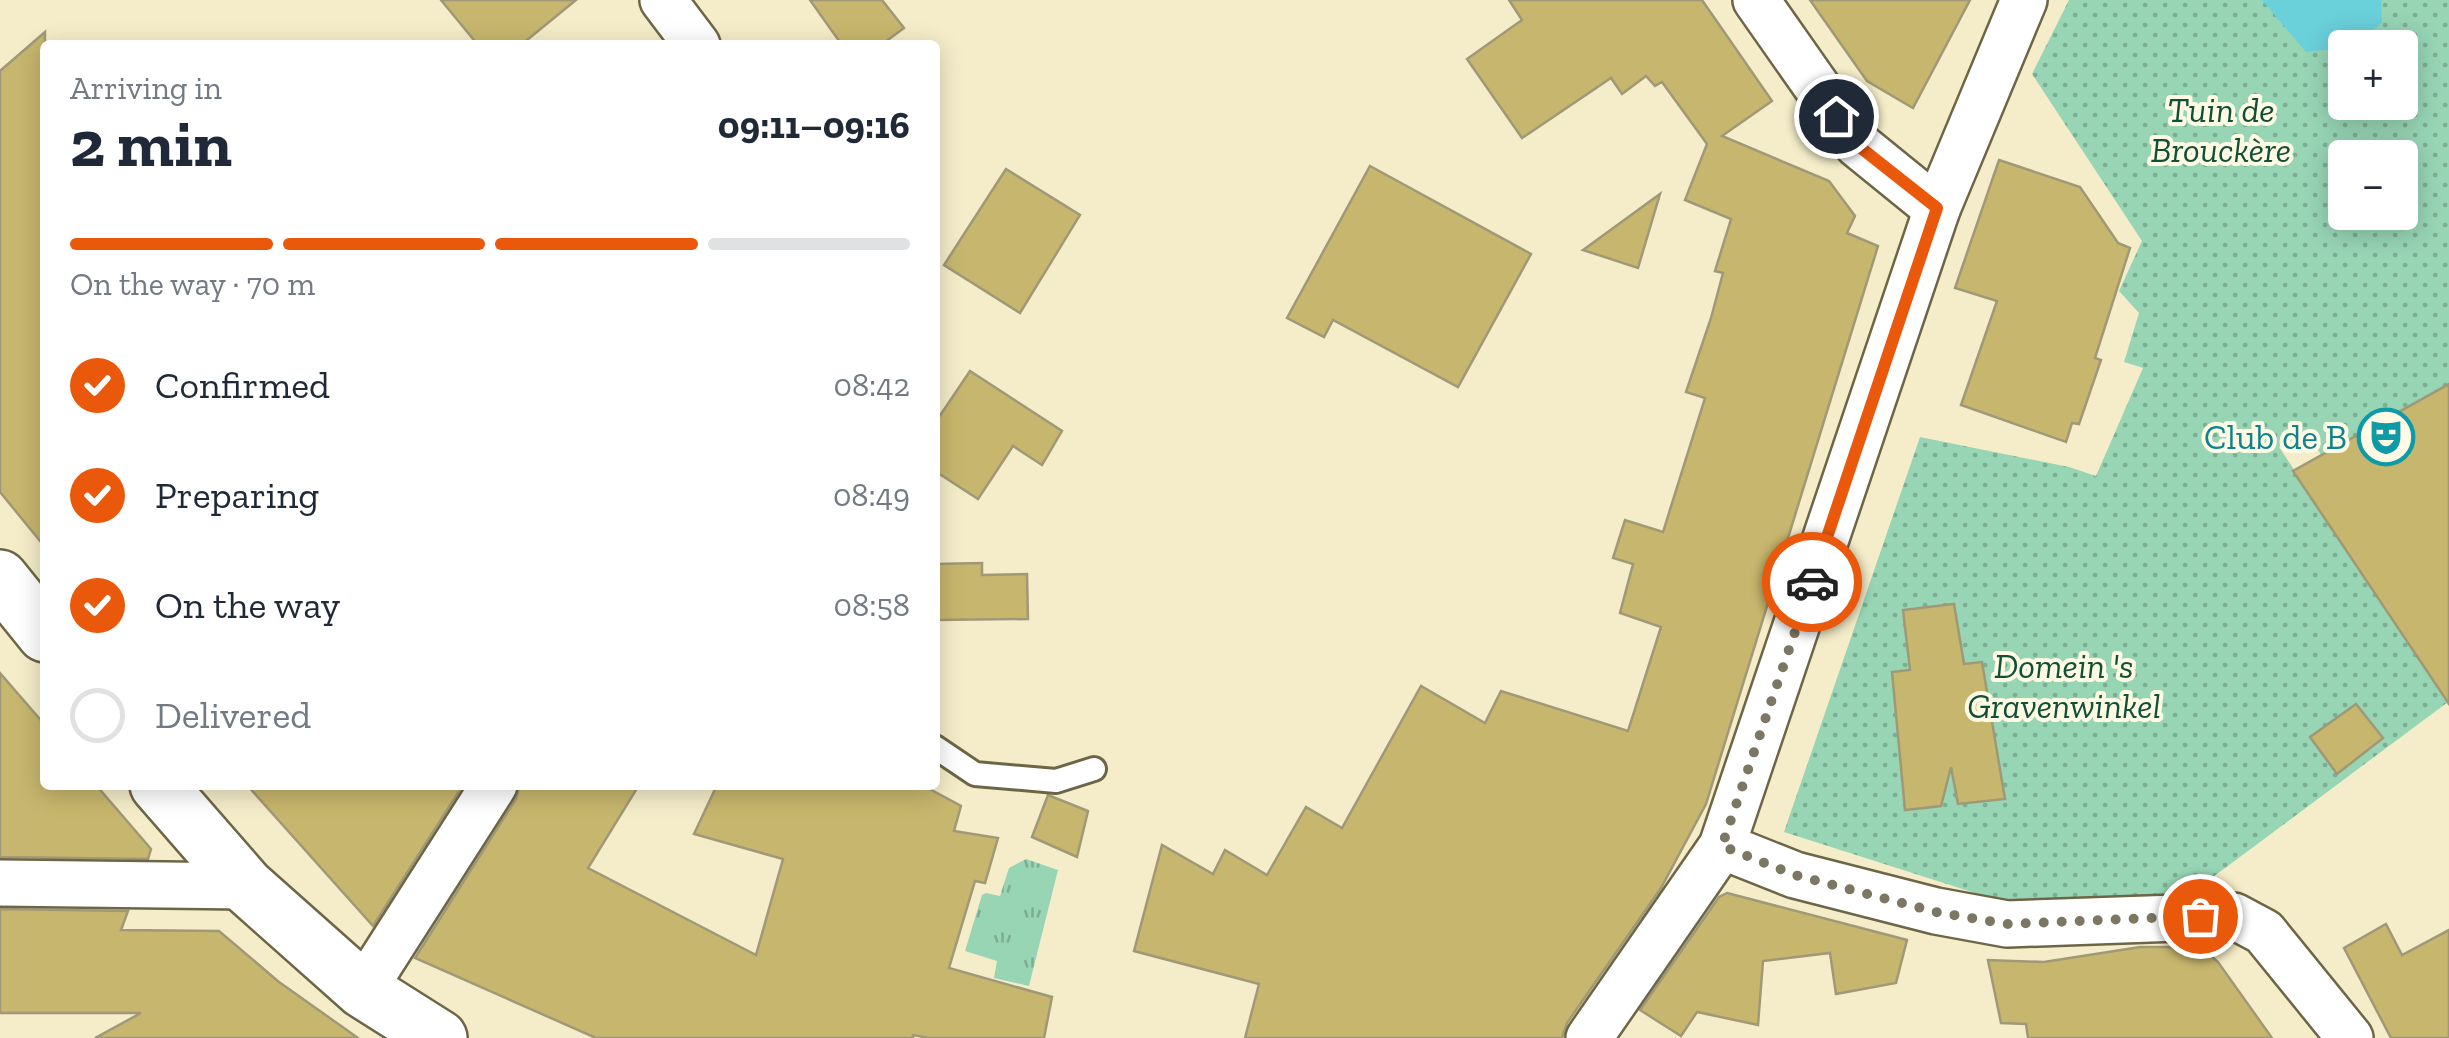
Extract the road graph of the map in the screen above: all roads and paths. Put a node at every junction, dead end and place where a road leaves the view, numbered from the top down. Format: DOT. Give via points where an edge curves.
graph roads {
  1 [pos="664,0"];
  2 [pos="1756,0"];
  3 [pos="2024,0"];
  4 [pos="693,40"];
  5 [pos="1937,208"];
  6 [pos="0,578"];
  7 [pos="0,605"];
  8 [pos="40,628"];
  9 [pos="40,650"];
  10 [pos="940,750"];
  11 [pos="1094,770"];
  12 [pos="162,790"];
  13 [pos="170,790"];
  14 [pos="491,790"];
  15 [pos="1722,846"];
  16 [pos="0,883"];
  17 [pos="246,886"];
  18 [pos="363,990"];
  19 [pos="439,1038"];
  20 [pos="1589,1038"];
  21 [pos="2350,1038"];
  1 -- 4 [label="street"];
  2 -- 5 [label="street" via="1856,144"];
  3 -- 5 [label="street"];
  5 -- 15 [label="street"];
  6 -- 8 [label="street"];
  7 -- 9 [label="street"];
  10 -- 11 [label="lane" via="975,774 1056,781"];
  12 -- 17 [label="street"];
  13 -- 17 [label="street"];
  14 -- 18 [label="street"];
  15 -- 20 [label="street"];
  15 -- 21 [label="street" via="1795,875 2007,924 2234,916 2264,932"];
  16 -- 17 [label="street"];
  17 -- 18 [label="street"];
  18 -- 19 [label="street"];
}
